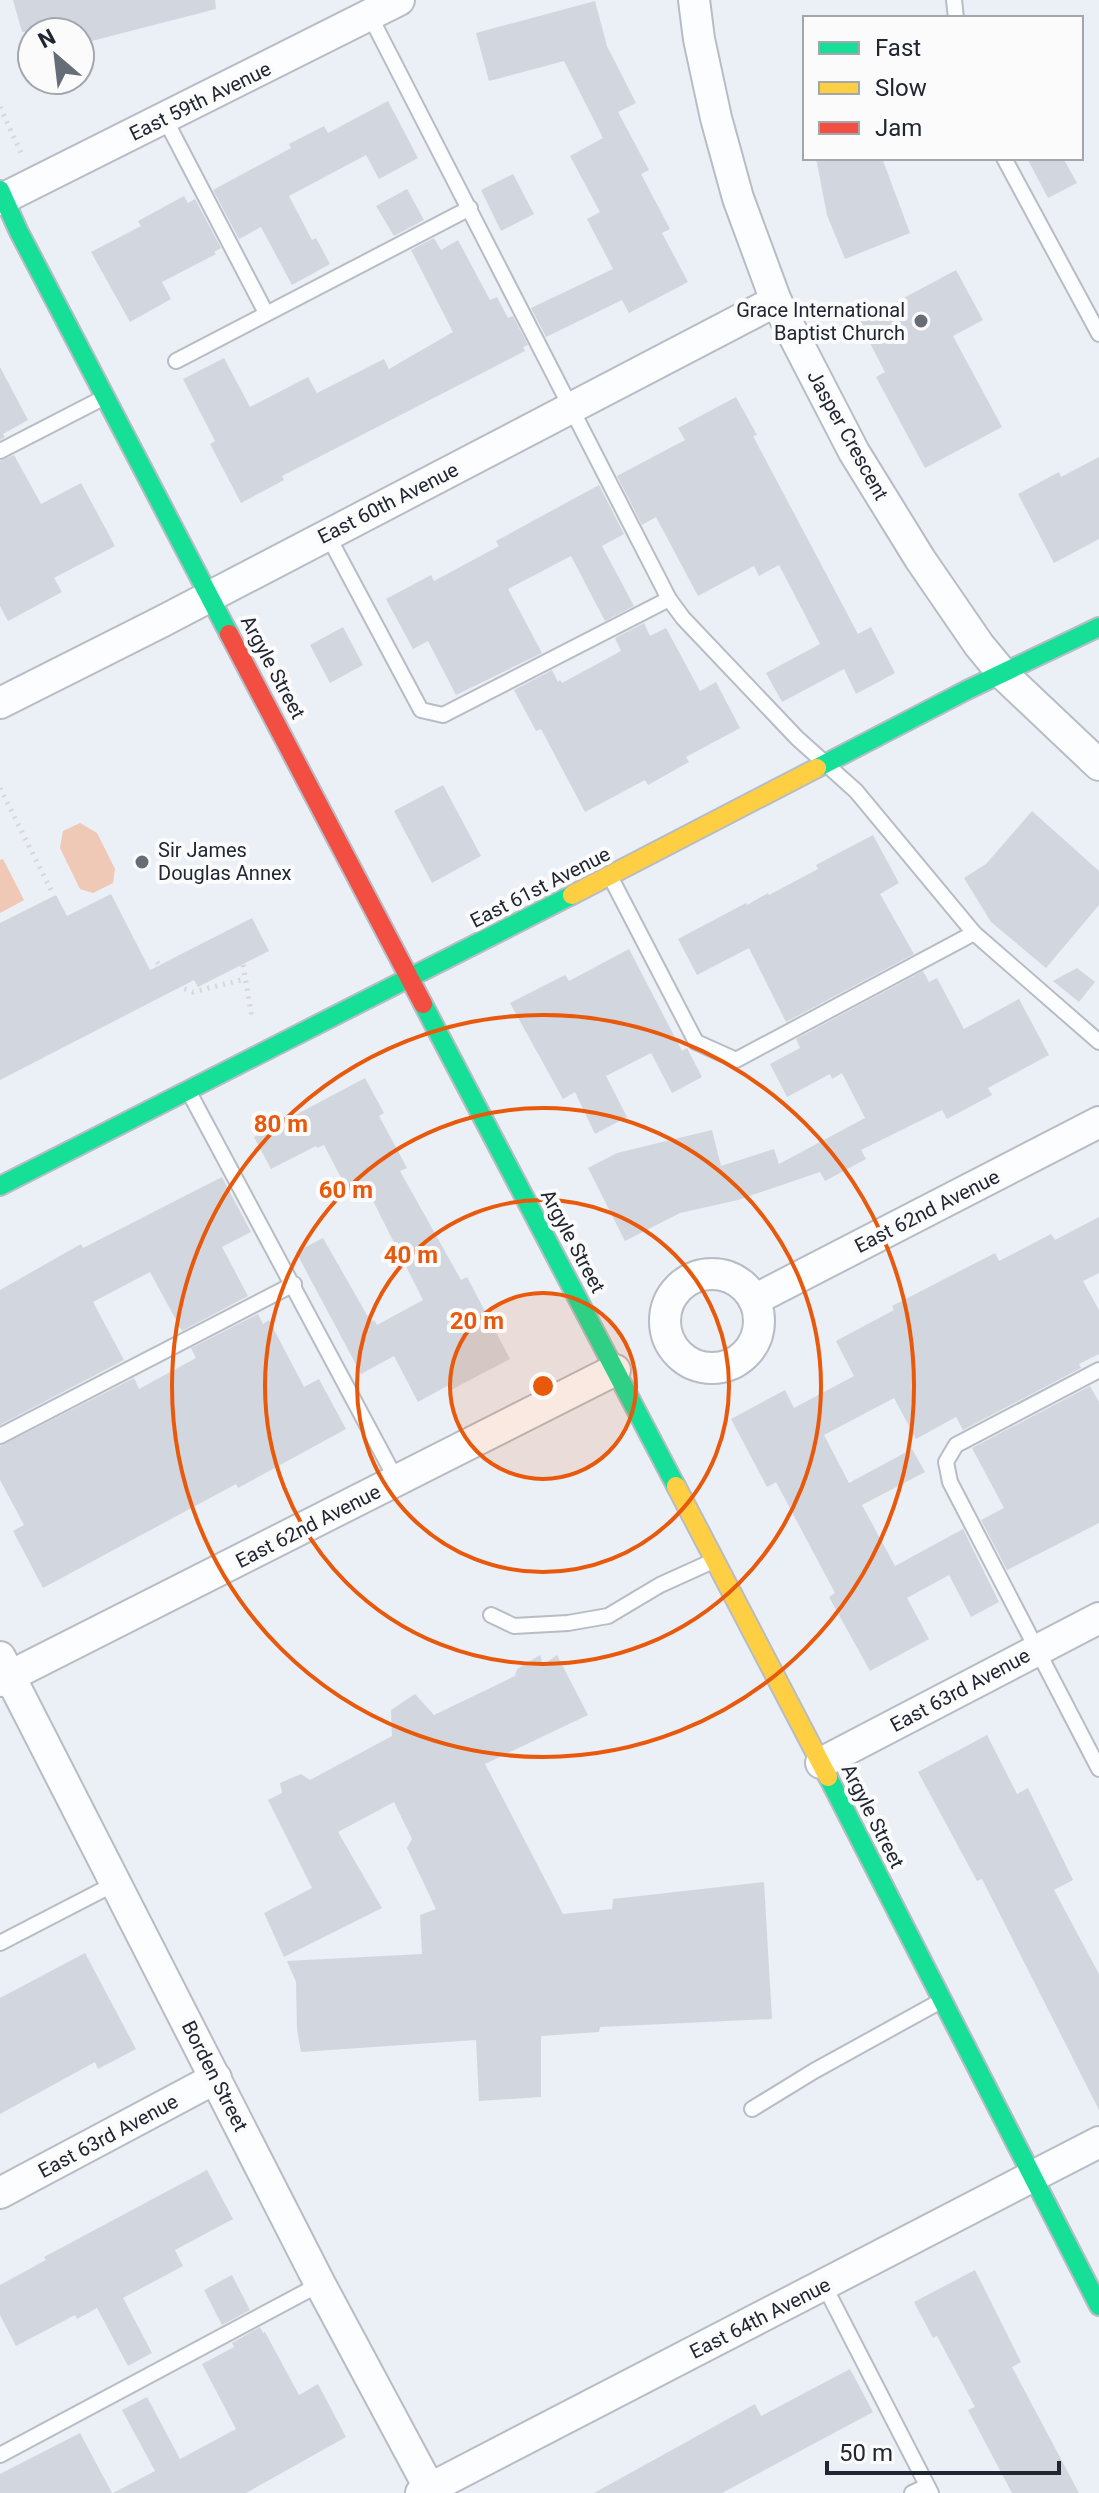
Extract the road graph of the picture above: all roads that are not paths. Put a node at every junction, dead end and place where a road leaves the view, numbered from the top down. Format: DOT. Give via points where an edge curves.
graph roads {
  1 [pos="399,0"];
  2 [pos="694,0"];
  3 [pos="370,16"];
  4 [pos="165,119"];
  5 [pos="1005,160"];
  6 [pos="1,196"];
  7 [pos="470,208"];
  8 [pos="776,301"];
  9 [pos="266,313"];
  10 [pos="1099,334"];
  11 [pos="176,361"];
  12 [pos="107,396"];
  13 [pos="572,408"];
  14 [pos="0,451"];
  15 [pos="327,534"];
  16 [pos="210,595"];
  17 [pos="669,599"];
  18 [pos="1099,627"];
  19 [pos="1003,674"];
  20 [pos="0,703"];
  21 [pos="825,765"];
  22 [pos="1099,765"];
  23 [pos="610,876"];
  24 [pos="974,933"];
  25 [pos="410,978"];
  26 [pos="1099,1042"];
  27 [pos="189,1091"];
  28 [pos="1099,1122"];
  29 [pos="0,1186"];
  30 [pos="294,1284"];
  31 [pos="754,1300"];
  32 [pos="615,1370"];
  33 [pos="1099,1370"];
  34 [pos="0,1436"];
  35 [pos="397,1482"];
  36 [pos="714,1561"];
  37 [pos="491,1615"];
  38 [pos="1099,1618"];
  39 [pos="1037,1649"];
  40 [pos="3,1671"];
  41 [pos="821,1763"];
  42 [pos="1099,1769"];
  43 [pos="116,1883"];
  44 [pos="0,1943"];
  45 [pos="941,2000"];
  46 [pos="216,2078"];
  47 [pos="752,2109"];
  48 [pos="1099,2142"];
  49 [pos="1033,2176"];
  50 [pos="0,2193"];
  51 [pos="320,2284"];
  52 [pos="824,2285"];
  53 [pos="1099,2306"];
  54 [pos="0,2455"];
  55 [pos="929,2489"];
  56 [pos="428,2491"];
  57 [pos="912,2493"];
  1 -- 3 [label="street, East 59th Avenue"];
  2 -- 8 [label="street, Jasper Crescent" via="738,198"];
  3 -- 4 [label="street, East 59th Avenue"];
  3 -- 7 [label="lane"];
  4 -- 6 [label="street, East 59th Avenue"];
  4 -- 9 [label="lane"];
  5 -- 10 [label="lane"];
  6 -- 12 [label="street, Argyle Street"];
  7 -- 9 [label="lane"];
  7 -- 13 [label="lane"];
  8 -- 13 [label="street, East 60th Avenue"];
  8 -- 19 [label="street, Jasper Crescent" via="854,452 920,559"];
  9 -- 11 [label="lane"];
  12 -- 14 [label="lane"];
  12 -- 16 [label="street, Argyle Street"];
  13 -- 15 [label="street, East 60th Avenue"];
  13 -- 17 [label="lane"];
  15 -- 16 [label="street, East 60th Avenue"];
  15 -- 17 [label="lane" via="421,710 443,715"];
  16 -- 20 [label="street, East 60th Avenue"];
  16 -- 25 [label="street, Argyle Street"];
  17 -- 21 [label="lane"];
  18 -- 19 [label="street, East 61st Avenue"];
  19 -- 21 [label="street, East 61st Avenue"];
  19 -- 22 [label="street, Jasper Crescent"];
  21 -- 23 [label="street, East 61st Avenue"];
  21 -- 24 [label="lane" via="856,791"];
  23 -- 24 [label="lane" via="696,1042 736,1060"];
  23 -- 25 [label="street, East 61st Avenue"];
  24 -- 26 [label="lane"];
  25 -- 27 [label="street, East 61st Avenue"];
  25 -- 32 [label="street, Argyle Street"];
  27 -- 29 [label="street, East 61st Avenue"];
  27 -- 30 [label="lane"];
  28 -- 31 [label="street, East 62nd Avenue"];
  30 -- 34 [label="lane"];
  30 -- 35 [label="lane"];
  32 -- 35 [label="street, East 62nd Avenue"];
  32 -- 36 [label="street, Argyle Street"];
  33 -- 39 [label="lane" via="956,1445 946,1462 950,1482"];
  35 -- 40 [label="street, East 62nd Avenue"];
  36 -- 37 [label="lane" via="608,1616 514,1626"];
  36 -- 41 [label="street, Argyle Street"];
  38 -- 39 [label="street, East 63rd Avenue"];
  39 -- 41 [label="street, East 63rd Avenue"];
  39 -- 42 [label="lane"];
  40 -- 43 [label="street, Borden Street"];
  41 -- 45 [label="street, Argyle Street"];
  43 -- 44 [label="lane"];
  43 -- 46 [label="street, Borden Street"];
  45 -- 47 [label="lane"];
  45 -- 49 [label="street, Argyle Street"];
  46 -- 50 [label="street, East 63rd Avenue"];
  46 -- 51 [label="street, Borden Street"];
  48 -- 49 [label="street, East 64th Avenue"];
  49 -- 52 [label="street, East 64th Avenue"];
  49 -- 53 [label="street, Argyle Street"];
  51 -- 54 [label="lane"];
  51 -- 56 [label="street, Borden Street"];
  52 -- 55 [label="lane"];
  52 -- 56 [label="street, East 64th Avenue"];
  55 -- 57 [label="lane"];
}
